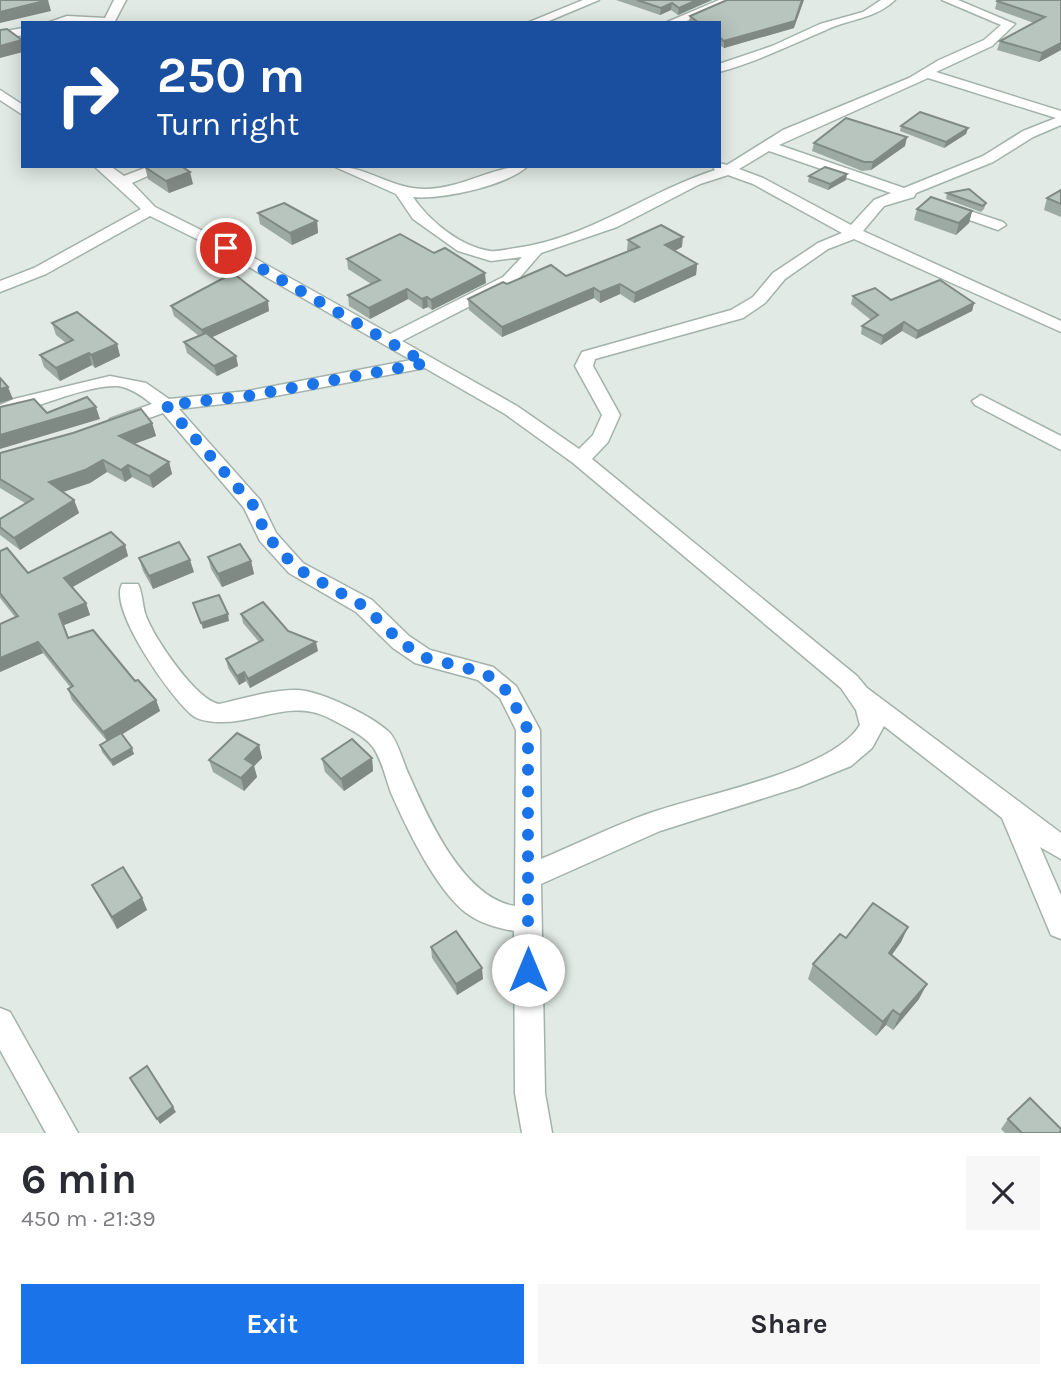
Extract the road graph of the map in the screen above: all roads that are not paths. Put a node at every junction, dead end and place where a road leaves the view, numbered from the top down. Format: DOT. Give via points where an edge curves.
graph roads {
  1 [pos="120,0"];
  2 [pos="593,0"];
  3 [pos="729,0"];
  4 [pos="889,0"];
  5 [pos="948,0"];
  6 [pos="60,21"];
  7 [pos="94,21"];
  8 [pos="109,21"];
  9 [pos="538,21"];
  10 [pos="676,21"];
  11 [pos="21,32"];
  12 [pos="0,37"];
  13 [pos="721,67"];
  14 [pos="929,74"];
  15 [pos="0,94"];
  16 [pos="21,110"];
  17 [pos="1061,118"];
  18 [pos="768,146"];
  19 [pos="104,168"];
  20 [pos="158,168"];
  21 [pos="345,168"];
  22 [pos="517,168"];
  23 [pos="723,168"];
  24 [pos="123,182"];
  25 [pos="401,191"];
  26 [pos="904,192"];
  27 [pos="150,210"];
  28 [pos="998,225"];
  29 [pos="854,233"];
  30 [pos="536,250"];
  31 [pos="0,287"];
  32 [pos="1061,327"];
  33 [pos="389,341"];
  34 [pos="426,363"];
  35 [pos="981,401"];
  36 [pos="166,405"];
  37 [pos="0,412"];
  38 [pos="96,430"];
  39 [pos="1061,443"];
  40 [pos="580,459"];
  41 [pos="130,589"];
  42 [pos="859,694"];
  43 [pos="1012,811"];
  44 [pos="1061,848"];
  45 [pos="528,877"];
  46 [pos="528,921"];
  47 [pos="1061,926"];
  48 [pos="0,1022"];
  49 [pos="63,1133"];
  50 [pos="537,1133"];
  1 -- 8 [label="street"];
  2 -- 9 [label="street"];
  3 -- 10 [label="street"];
  4 -- 13 [label="street" via="867,14"];
  5 -- 14 [label="street" via="1009,23 988,43"];
  6 -- 7 [label="street"];
  11 -- 12 [label="street"];
  14 -- 17 [label="street"];
  14 -- 18 [label="street" via="847,106"];
  15 -- 16 [label="street"];
  17 -- 26 [label="street" via="988,159"];
  18 -- 23 [label="street"];
  18 -- 26 [label="street"];
  19 -- 24 [label="street"];
  20 -- 24 [label="street"];
  21 -- 25 [label="street"];
  22 -- 25 [label="street" via="459,189"];
  23 -- 29 [label="street" via="758,181"];
  23 -- 30 [label="street" via="612,224"];
  24 -- 27 [label="street"];
  25 -- 30 [label="street" via="418,216 463,248 491,256"];
  26 -- 28 [label="street"];
  26 -- 29 [label="street" via="879,203"];
  27 -- 31 [label="street" via="40,271"];
  27 -- 33 [label="street"];
  29 -- 32 [label="street"];
  29 -- 40 [label="street" via="823,246 779,276 759,300 737,314 587,356 584,366 611,415 601,438"];
  30 -- 33 [label="street" via="509,280"];
  33 -- 34 [label="street"];
  34 -- 36 [label="street" via="248,396"];
  34 -- 40 [label="street" via="511,410"];
  35 -- 39 [label="street"];
  36 -- 37 [label="street" via="140,387 110,381"];
  36 -- 38 [label="street"];
  36 -- 45 [label="street" via="253,505 267,536 296,568 364,606 423,657 485,673 508,692 528,730"];
  40 -- 42 [label="street"];
  41 -- 46 [label="street" via="135,616 147,637 176,682 202,710 219,713 298,699 334,710 381,739 419,828 467,895 497,916"];
  42 -- 43 [label="street"];
  42 -- 45 [label="street" via="872,726 842,759 653,822"];
  43 -- 44 [label="street"];
  43 -- 47 [label="street"];
  45 -- 46 [label="street"];
  46 -- 50 [label="street" via="530,1093"];
  48 -- 49 [label="street"];
}
